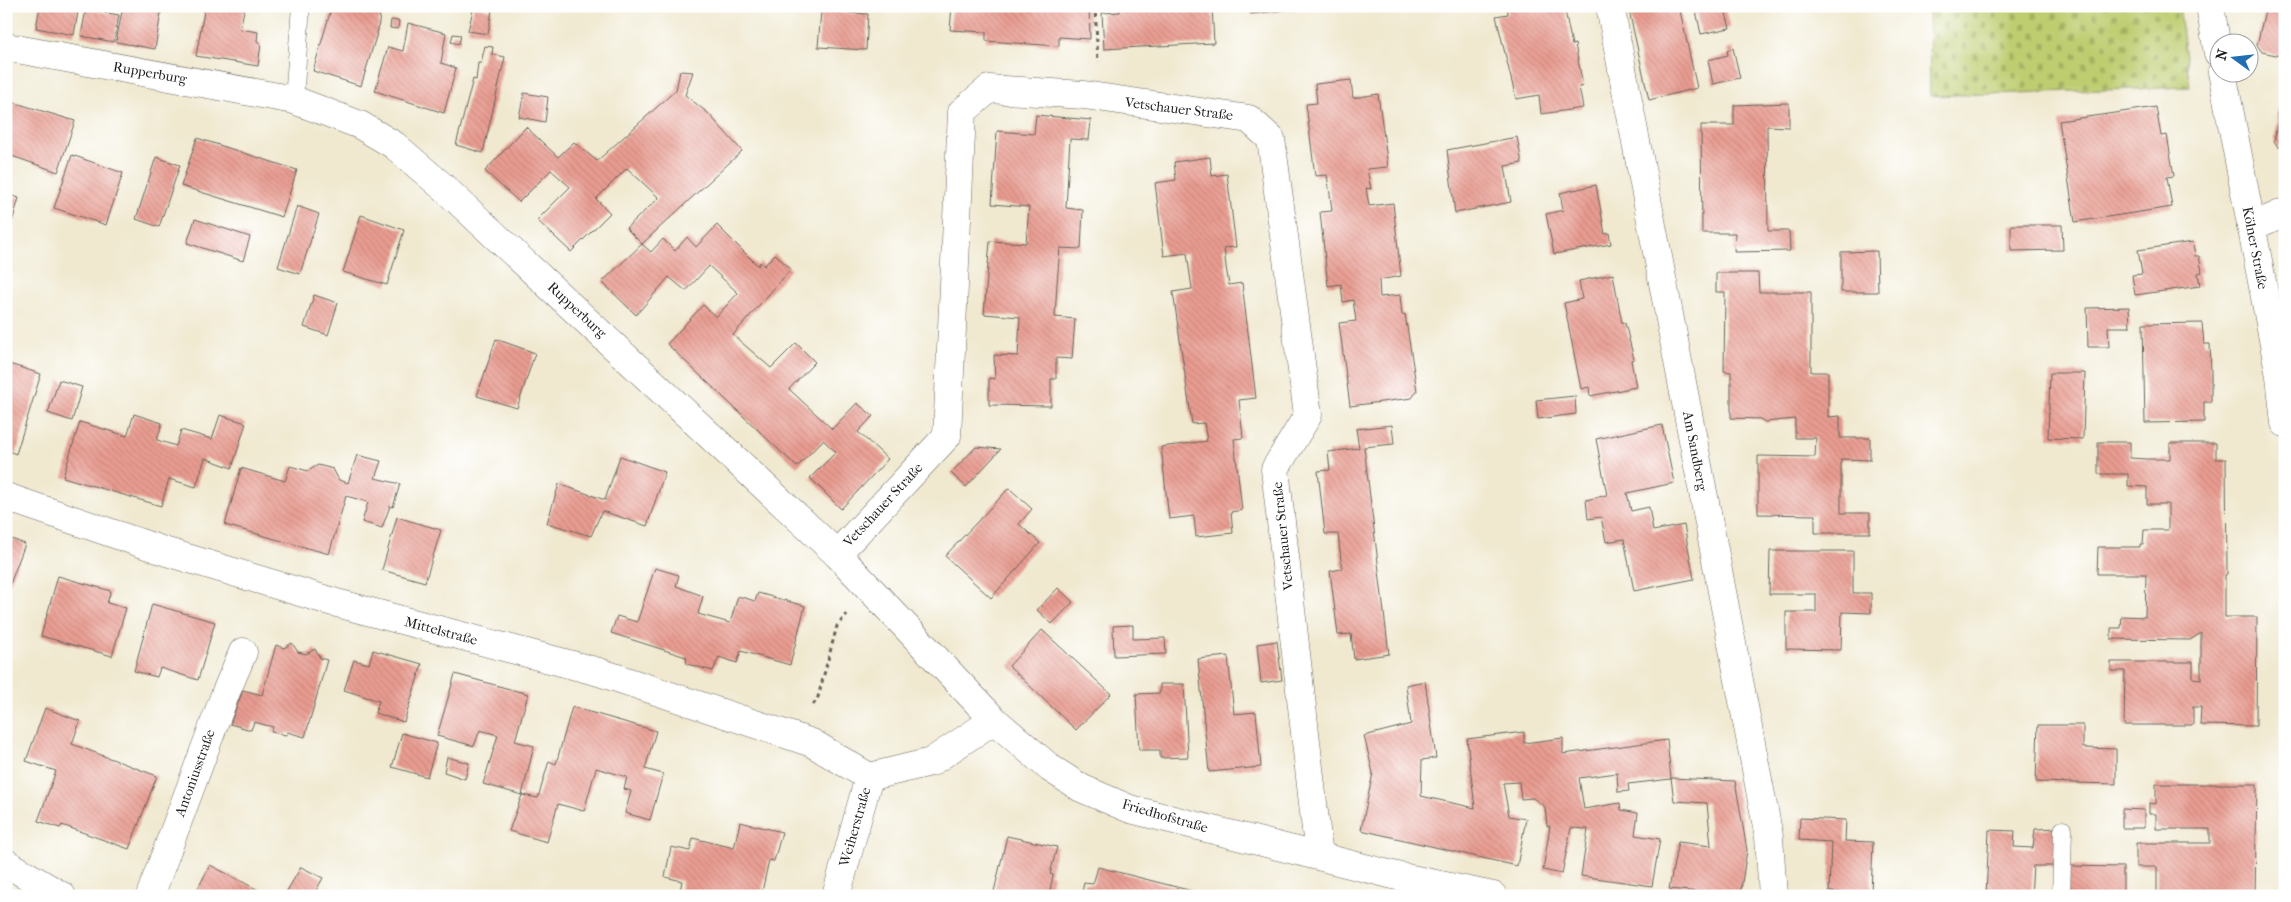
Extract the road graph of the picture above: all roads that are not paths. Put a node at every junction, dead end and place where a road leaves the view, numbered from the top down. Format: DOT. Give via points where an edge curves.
graph roads {
  1 [pos="301,6"];
  2 [pos="1610,6"];
  3 [pos="2210,6"];
  4 [pos="2214,32"];
  5 [pos="6,46"];
  6 [pos="2224,82"];
  7 [pos="294,100"];
  8 [pos="2285,212"];
  9 [pos="2251,227"];
  10 [pos="2285,423"];
  11 [pos="6,497"];
  12 [pos="837,554"];
  13 [pos="244,652"];
  14 [pos="994,720"];
  15 [pos="869,777"];
  16 [pos="2063,830"];
  17 [pos="1319,856"];
  18 [pos="6,863"];
  19 [pos="62,896"];
  20 [pos="150,896"];
  21 [pos="836,896"];
  22 [pos="1493,896"];
  23 [pos="1773,896"];
  24 [pos="2061,896"];
  1 -- 7 [label="lane"];
  2 -- 23 [label="street, Am Sandberg" via="1769,837"];
  3 -- 4 [label="street"];
  5 -- 7 [label="street, Rupperburg"];
  6 -- 9 [label="street, Kölner Straße"];
  7 -- 12 [label="street, Rupperburg" via="360,125 401,151"];
  8 -- 9 [label="street"];
  9 -- 10 [label="street, Kölner Straße" via="2280,376"];
  11 -- 15 [label="street, Mittelstraße" via="167,552 333,602 599,672 812,743"];
  12 -- 14 [label="street, Friedhofstraße"];
  12 -- 17 [label="street, Vetschauer Straße" via="947,436 962,112 989,88 1099,98 1249,119 1271,139 1308,415 1275,469"];
  13 -- 20 [label="street, Antoniusstraße"];
  14 -- 15 [label="street, Weiherstraße" via="931,762"];
  14 -- 17 [label="street, Friedhofstraße" via="1050,768 1081,788 1130,809"];
  15 -- 21 [label="street, Weiherstraße"];
  16 -- 24 [label="lane"];
  17 -- 22 [label="street, Friedhofstraße"];
  18 -- 19 [label="street"];
}
